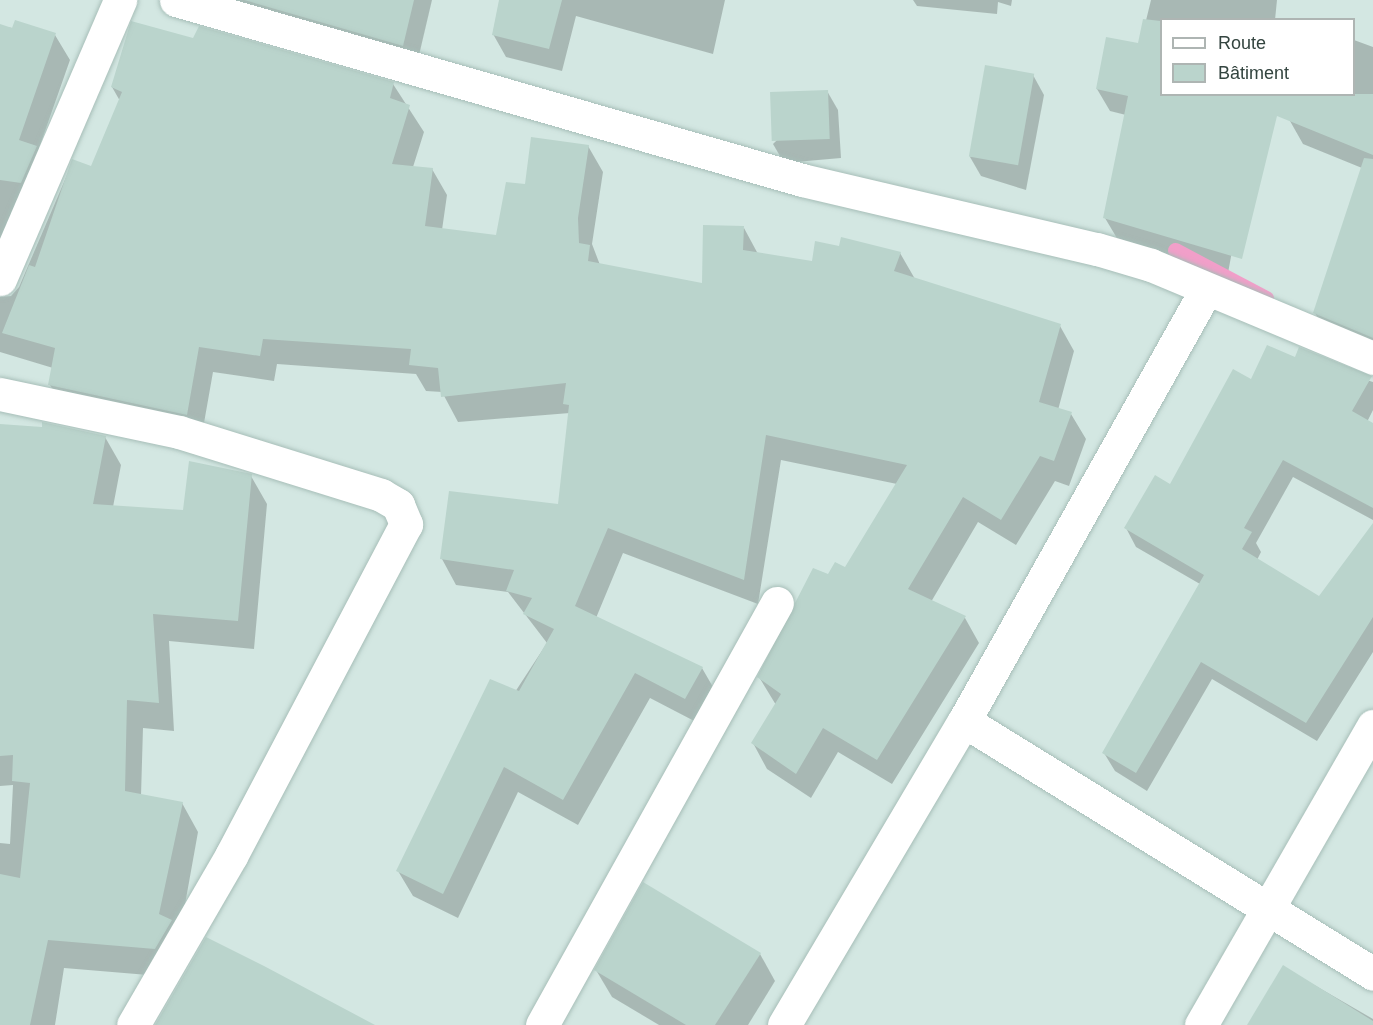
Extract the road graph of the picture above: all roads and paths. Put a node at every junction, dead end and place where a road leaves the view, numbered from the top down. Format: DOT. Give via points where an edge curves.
graph roads {
  1 [pos="120,0"];
  2 [pos="176,0"];
  3 [pos="0,279"];
  4 [pos="1205,291"];
  5 [pos="1373,358"];
  6 [pos="0,394"];
  7 [pos="777,603"];
  8 [pos="964,721"];
  9 [pos="1373,726"];
  10 [pos="1269,909"];
  11 [pos="1373,974"];
  12 [pos="133,1025"];
  13 [pos="542,1025"];
  14 [pos="784,1025"];
  15 [pos="1201,1025"];
  1 -- 3 [label="street"];
  2 -- 4 [label="street" via="802,180 1097,249 1151,265"];
  4 -- 5 [label="street"];
  4 -- 8 [label="street"];
  6 -- 12 [label="street" via="179,432 369,492 398,505 406,524 231,856"];
  7 -- 13 [label="street"];
  8 -- 10 [label="street"];
  8 -- 14 [label="street"];
  9 -- 10 [label="street"];
  10 -- 11 [label="street"];
  10 -- 15 [label="street"];
}
